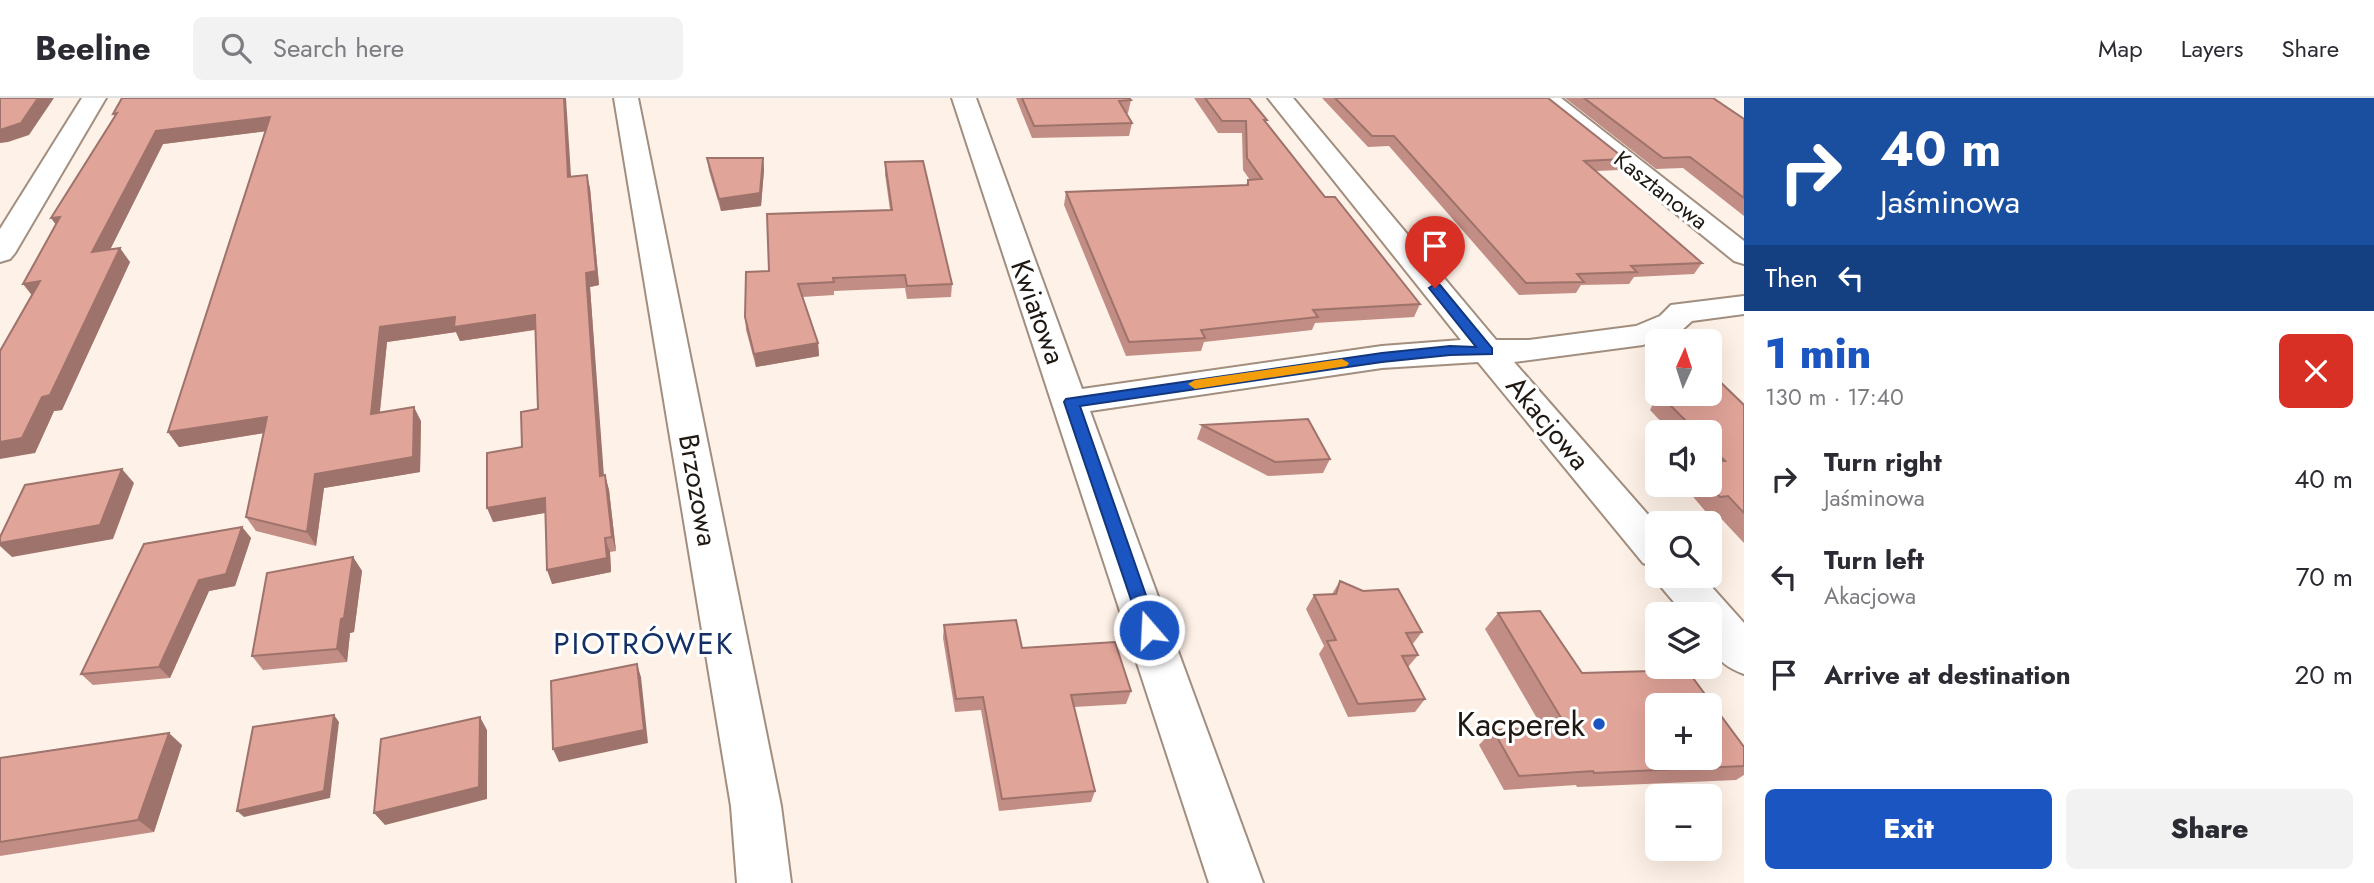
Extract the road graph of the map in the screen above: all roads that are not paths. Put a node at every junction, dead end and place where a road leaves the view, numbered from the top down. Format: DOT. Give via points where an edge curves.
graph roads {
  1 [pos="94,98"];
  2 [pos="626,98"];
  3 [pos="964,98"];
  4 [pos="1280,98"];
  5 [pos="1546,98"];
  6 [pos="0,253"];
  7 [pos="1744,255"];
  8 [pos="1744,305"];
  9 [pos="1487,351"];
  10 [pos="1071,402"];
  11 [pos="1645,538"];
  12 [pos="1687,588"];
  13 [pos="1700,602"];
  14 [pos="1722,628"];
  15 [pos="1744,655"];
  16 [pos="764,883"];
  17 [pos="1236,883"];
  1 -- 6 [label="street"];
  2 -- 16 [label="street, Brzozowa" via="756,806"];
  3 -- 10 [label="street, Kwiatowa"];
  4 -- 9 [label="street, Akacjowa"];
  5 -- 7 [label="street, Kasztanowa"];
  8 -- 9 [label="street" via="1682,312 1671,323 1643,335 1529,351"];
  9 -- 10 [label="street" via="1382,357"];
  9 -- 11 [label="street, Akacjowa"];
  10 -- 17 [label="street, Kwiatowa"];
  12 -- 13 [label="street"];
  14 -- 15 [label="street"];
}
